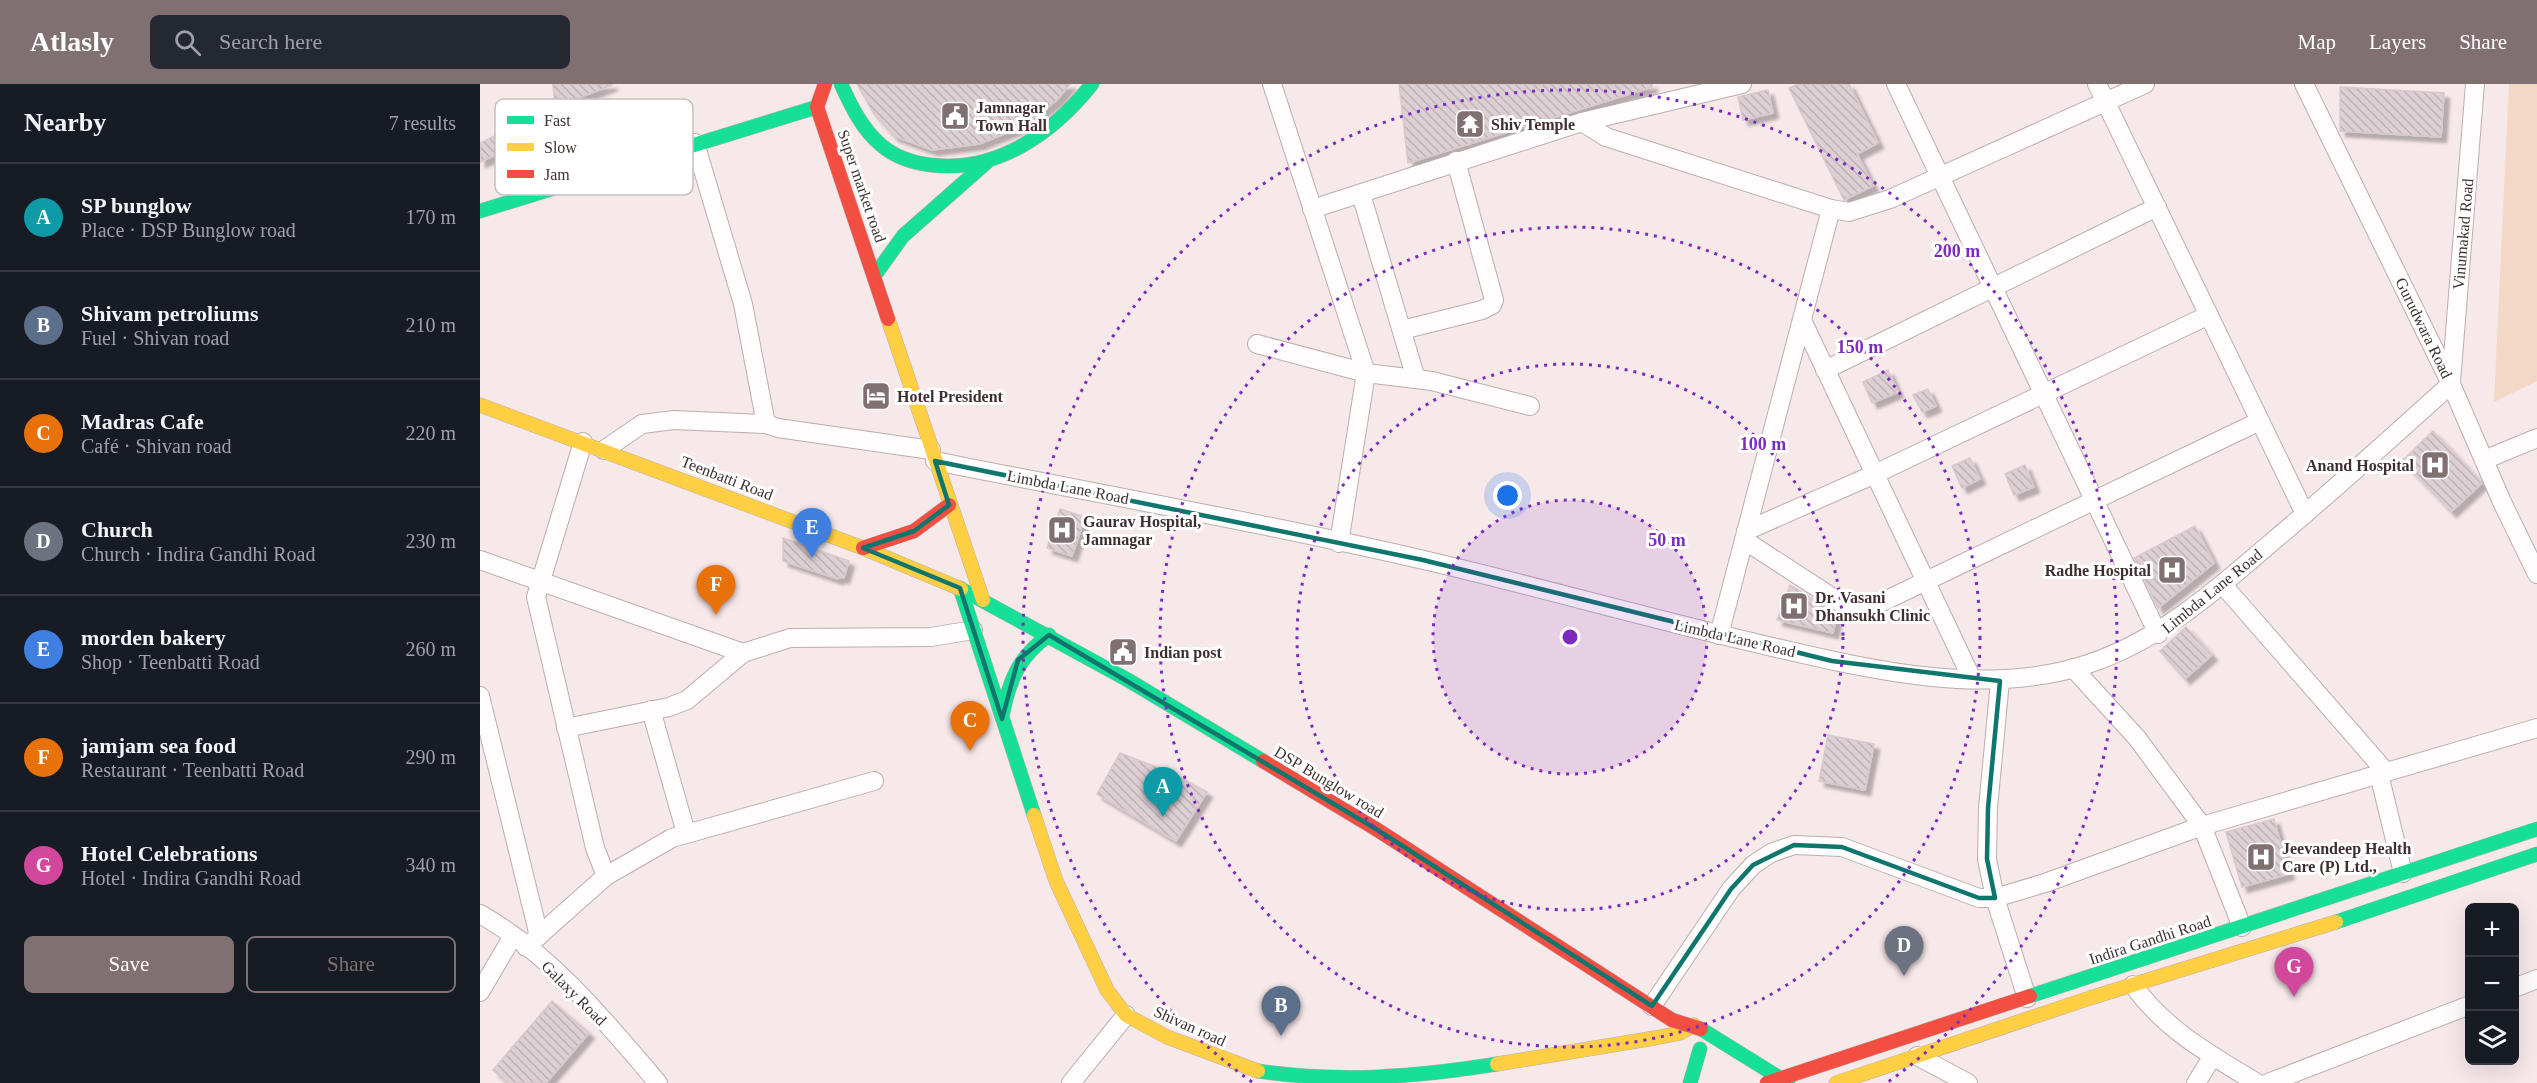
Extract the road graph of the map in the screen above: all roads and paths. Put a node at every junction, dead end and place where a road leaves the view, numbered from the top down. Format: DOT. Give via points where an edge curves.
graph roads {
  1 [pos="825,84"];
  2 [pos="841,84"];
  3 [pos="1092,84"];
  4 [pos="1272,84"];
  5 [pos="1742,84"];
  6 [pos="1896,84"];
  7 [pos="2145,84"];
  8 [pos="2304,84"];
  9 [pos="2475,84"];
  10 [pos="2101,92"];
  11 [pos="817,107"];
  12 [pos="1582,122"];
  13 [pos="695,142"];
  14 [pos="1456,161"];
  15 [pos="987,162"];
  16 [pos="1939,177"];
  17 [pos="1361,194"];
  18 [pos="532,195"];
  19 [pos="2157,207"];
  20 [pos="1312,209"];
  21 [pos="1831,209"];
  22 [pos="480,212"];
  23 [pos="875,276"];
  24 [pos="1992,287"];
  25 [pos="2209,315"];
  26 [pos="1802,320"];
  27 [pos="1402,330"];
  28 [pos="1257,344"];
  29 [pos="1825,370"];
  30 [pos="1366,373"];
  31 [pos="1416,379"];
  32 [pos="2451,384"];
  33 [pos="2043,394"];
  34 [pos="480,405"];
  35 [pos="1530,406"];
  36 [pos="2260,421"];
  37 [pos="766,424"];
  38 [pos="2537,438"];
  39 [pos="583,442"];
  40 [pos="604,450"];
  41 [pos="933,455"];
  42 [pos="2484,460"];
  43 [pos="1875,474"];
  44 [pos="2094,501"];
  45 [pos="949,505"];
  46 [pos="2305,514"];
  47 [pos="1745,536"];
  48 [pos="1339,543"];
  49 [pos="863,548"];
  50 [pos="480,560"];
  51 [pos="2537,574"];
  52 [pos="1925,580"];
  53 [pos="539,582"];
  54 [pos="2223,585"];
  55 [pos="960,588"];
  56 [pos="983,600"];
  57 [pos="974,630"];
  58 [pos="2158,634"];
  59 [pos="1049,635"];
  60 [pos="1719,635"];
  61 [pos="744,653"];
  62 [pos="2073,668"];
  63 [pos="1972,679"];
  64 [pos="2000,681"];
  65 [pos="480,696"];
  66 [pos="651,710"];
  67 [pos="1002,719"];
  68 [pos="566,728"];
  69 [pos="2537,729"];
  70 [pos="2382,773"];
  71 [pos="874,780"];
  72 [pos="2202,826"];
  73 [pos="2537,829"];
  74 [pos="686,832"];
  75 [pos="2537,854"];
  76 [pos="2403,873"];
  77 [pos="606,876"];
  78 [pos="1995,898"];
  79 [pos="480,914"];
  80 [pos="2242,927"];
  81 [pos="526,940"];
  82 [pos="2537,979"];
  83 [pos="2133,985"];
  84 [pos="482,986"];
  85 [pos="2519,986"];
  86 [pos="2027,998"];
  87 [pos="1652,1006"];
  88 [pos="2465,1007"];
  89 [pos="1126,1015"];
  90 [pos="1676,1026"];
  91 [pos="1917,1056"];
  92 [pos="2213,1056"];
  93 [pos="1887,1066"];
  94 [pos="1777,1081"];
  95 [pos="1288,1082"];
  96 [pos="658,1083"];
  97 [pos="1071,1083"];
  98 [pos="1690,1083"];
  99 [pos="1836,1083"];
  100 [pos="1877,1083"];
  101 [pos="1968,1083"];
  102 [pos="2196,1083"];
  103 [pos="2257,1083"];
  104 [pos="2268,1083"];
  1 -- 11 [label="main road"];
  2 -- 15 [label="main road" via="867,131 915,162 943,166"];
  3 -- 15 [label="main road" via="1058,122 1021,147"];
  4 -- 20 [label="street"];
  5 -- 12 [label="street"];
  6 -- 16 [label="street"];
  7 -- 10 [label="street"];
  8 -- 32 [label="street, Gurudwara Road"];
  9 -- 32 [label="street, Vinumakad Road"];
  10 -- 16 [label="street"];
  10 -- 19 [label="street"];
  11 -- 13 [label="main road"];
  11 -- 23 [label="main road, Super market road"];
  12 -- 14 [label="street"];
  12 -- 21 [label="street" via="1606,137"];
  13 -- 37 [label="street" via="743,304"];
  14 -- 17 [label="street"];
  14 -- 27 [label="street" via="1494,300 1482,310"];
  15 -- 23 [label="main road" via="903,236"];
  16 -- 21 [label="street" via="1868,208 1849,212"];
  16 -- 24 [label="street"];
  17 -- 20 [label="street"];
  17 -- 27 [label="street"];
  18 -- 22 [label="main road"];
  19 -- 24 [label="street"];
  19 -- 25 [label="street"];
  20 -- 30 [label="street"];
  21 -- 26 [label="street"];
  23 -- 41 [label="main road, Super market road"];
  24 -- 29 [label="street"];
  24 -- 33 [label="street"];
  25 -- 33 [label="street"];
  25 -- 36 [label="street"];
  26 -- 29 [label="street"];
  26 -- 47 [label="street"];
  27 -- 31 [label="street"];
  28 -- 30 [label="street"];
  29 -- 43 [label="street"];
  30 -- 31 [label="street"];
  30 -- 48 [label="street"];
  31 -- 35 [label="street"];
  32 -- 42 [label="street, Gurudwara Road"];
  32 -- 46 [label="street, Limbda Lane Road"];
  33 -- 43 [label="street"];
  33 -- 44 [label="street"];
  34 -- 39 [label="main road, Teenbatti Road"];
  36 -- 44 [label="street"];
  36 -- 46 [label="street"];
  37 -- 40 [label="street, Limbda Lane Road" via="674,420 642,424"];
  37 -- 41 [label="street, Limbda Lane Road"];
  38 -- 42 [label="street"];
  39 -- 40 [label="main road, Teenbatti Road"];
  39 -- 53 [label="street"];
  40 -- 49 [label="main road, Teenbatti Road"];
  41 -- 45 [label="main road, Super market road"];
  41 -- 48 [label="street, Limbda Lane Road"];
  42 -- 51 [label="street, Gurudwara Road"];
  43 -- 47 [label="street"];
  43 -- 52 [label="street"];
  44 -- 52 [label="street"];
  44 -- 58 [label="street"];
  45 -- 49 [label="main road" via="914,531"];
  45 -- 56 [label="main road, Super market road"];
  46 -- 54 [label="street, Limbda Lane Road"];
  47 -- 52 [label="street" via="1841,603 1855,608 1875,604"];
  47 -- 60 [label="street"];
  48 -- 60 [label="street, Limbda Lane Road" via="1480,574"];
  49 -- 55 [label="main road, Teenbatti Road"];
  50 -- 53 [label="street"];
  52 -- 63 [label="street"];
  53 -- 61 [label="street"];
  53 -- 68 [label="street" via="536,597"];
  54 -- 58 [label="street, Limbda Lane Road"];
  54 -- 70 [label="street"];
  55 -- 56 [label="main road, DSP Bunglow road"];
  55 -- 57 [label="main road, Shivan road"];
  56 -- 59 [label="main road, DSP Bunglow road"];
  57 -- 61 [label="street" via="931,637 790,638"];
  57 -- 67 [label="main road, Shivan road"];
  58 -- 62 [label="street, Limbda Lane Road"];
  59 -- 67 [label="main road" via="1018,660"];
  59 -- 87 [label="main road, DSP Bunglow road" via="1376,829"];
  60 -- 63 [label="street, Limbda Lane Road" via="1832,661"];
  61 -- 66 [label="street" via="687,700"];
  62 -- 64 [label="street, Limbda Lane Road" via="2041,677"];
  62 -- 72 [label="street" via="2138,738"];
  63 -- 64 [label="street, Limbda Lane Road"];
  64 -- 78 [label="street" via="1987,859"];
  65 -- 81 [label="street"];
  66 -- 68 [label="street"];
  66 -- 74 [label="street"];
  67 -- 89 [label="main road, Shivan road" via="1056,881 1107,990"];
  68 -- 77 [label="street" via="595,848"];
  69 -- 70 [label="street"];
  70 -- 72 [label="street"];
  70 -- 76 [label="street"];
  71 -- 74 [label="street"];
  72 -- 78 [label="street"];
  72 -- 80 [label="street"];
  73 -- 76 [label="main road, Indira Gandhi Road"];
  74 -- 77 [label="street"];
  75 -- 83 [label="main road" via="2217,961"];
  76 -- 80 [label="main road, Indira Gandhi Road"];
  77 -- 81 [label="street"];
  78 -- 86 [label="street"];
  78 -- 87 [label="street" via="1978,898 1842,846 1794,845 1753,865 1731,889"];
  79 -- 81 [label="street, Galaxy Road"];
  80 -- 86 [label="main road, Indira Gandhi Road"];
  81 -- 84 [label="street"];
  81 -- 96 [label="street, Galaxy Road"];
  82 -- 85 [label="street"];
  83 -- 91 [label="main road"];
  83 -- 92 [label="street" via="2149,1009"];
  86 -- 94 [label="main road, Indira Gandhi Road"];
  87 -- 90 [label="main road, DSP Bunglow road"];
  88 -- 104 [label="street"];
  89 -- 95 [label="main road, Shivan road" via="1167,1038"];
  89 -- 97 [label="street"];
  90 -- 94 [label="main road, Shivan road" via="1694,1025"];
  90 -- 95 [label="main road, Shivan road" via="1405,1078 1352,1083"];
  90 -- 98 [label="main road, DSP Bunglow road" via="1704,1052"];
  91 -- 93 [label="main road"];
  91 -- 101 [label="street"];
  92 -- 102 [label="street"];
  92 -- 103 [label="street"];
  93 -- 99 [label="main road"];
  93 -- 100 [label="main road"];
}
